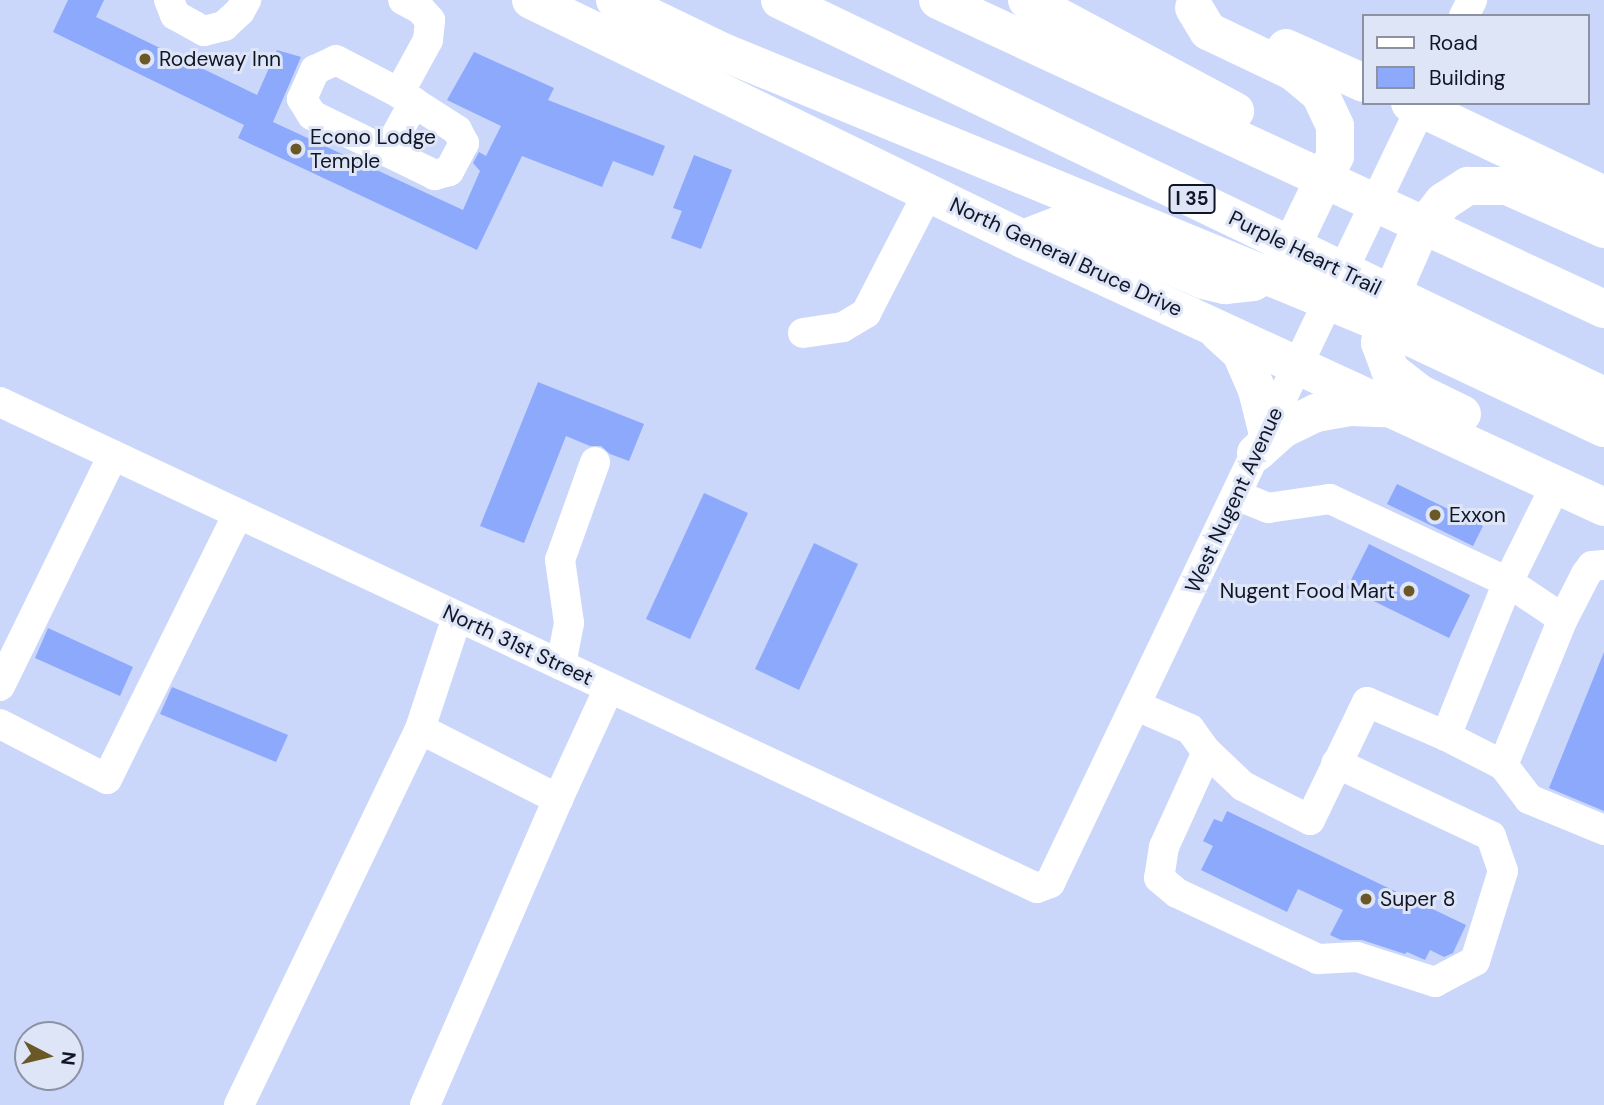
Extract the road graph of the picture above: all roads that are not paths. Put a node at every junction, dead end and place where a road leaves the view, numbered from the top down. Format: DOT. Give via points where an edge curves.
graph roads {
  1 [pos="169,0"];
  2 [pos="246,0"];
  3 [pos="531,0"];
  4 [pos="615,0"];
  5 [pos="780,0"];
  6 [pos="938,0"];
  7 [pos="1027,0"];
  8 [pos="409,1"];
  9 [pos="1186,4"];
  10 [pos="1319,63"];
  11 [pos="1362,71"];
  12 [pos="1362,82"];
  13 [pos="407,98"];
  14 [pos="1418,105"];
  15 [pos="1477,105"];
  16 [pos="387,152"];
  17 [pos="1513,152"];
  18 [pos="928,192"];
  19 [pos="1604,195"];
  20 [pos="1604,229"];
  21 [pos="1023,239"];
  22 [pos="1604,308"];
  23 [pos="1210,324"];
  24 [pos="803,333"];
  25 [pos="1297,365"];
  26 [pos="1604,396"];
  27 [pos="0,402"];
  28 [pos="1390,408"];
  29 [pos="1604,428"];
  30 [pos="1261,442"];
  31 [pos="113,455"];
  32 [pos="595,462"];
  33 [pos="1236,495"];
  34 [pos="1582,497"];
  35 [pos="238,514"];
  36 [pos="1604,565"];
  37 [pos="1508,582"];
  38 [pos="457,617"];
  39 [pos="1563,619"];
  40 [pos="561,665"];
  41 [pos="0,686"];
  42 [pos="609,688"];
  43 [pos="1136,706"];
  44 [pos="0,724"];
  45 [pos="420,729"];
  46 [pos="1446,736"];
  47 [pos="1207,752"];
  48 [pos="1336,763"];
  49 [pos="1503,765"];
  50 [pos="558,799"];
  51 [pos="1604,830"];
  52 [pos="1037,888"];
  53 [pos="239,1105"];
  54 [pos="425,1105"];
  1 -- 2 [label="street" via="175,15 204,31 224,26"];
  3 -- 18 [label="main road, North General Bruce Drive"];
  4 -- 29 [label="main road" via="723,52 1372,319"];
  5 -- 26 [label="main road, Purple Heart Trail / I 35"];
  6 -- 22 [label="main road"];
  7 -- 22 [label="main road"];
  8 -- 13 [label="street" via="430,20 428,40"];
  9 -- 10 [label="main road"];
  9 -- 21 [label="main road" via="1208,31 1294,72 1320,94 1335,126 1335,156 1283,264 1253,282 1225,285 1203,280 1070,221"];
  10 -- 11 [label="main road"];
  10 -- 12 [label="main road"];
  13 -- 16 [label="street"];
  13 -- 16 [label="street" via="457,130 464,143 449,171 435,175"];
  13 -- 16 [label="street" via="336,60 315,70 302,99 312,115"];
  14 -- 17 [label="main road"];
  14 -- 25 [label="street, West Nugent Avenue"];
  15 -- 17 [label="main road"];
  17 -- 19 [label="main road"];
  18 -- 21 [label="main road, North General Bruce Drive"];
  18 -- 24 [label="street" via="866,313 843,327"];
  20 -- 34 [label="main road" via="1507,186 1468,186 1443,202 1418,234 1385,309 1380,343 1390,370 1419,393 1528,446"];
  21 -- 23 [label="main road, North General Bruce Drive"];
  23 -- 25 [label="main road, North General Bruce Drive"];
  23 -- 30 [label="main road" via="1241,353 1257,390"];
  25 -- 28 [label="main road, North General Bruce Drive"];
  25 -- 30 [label="street, West Nugent Avenue"];
  27 -- 31 [label="street, North 31st Street"];
  28 -- 30 [label="main road" via="1351,407 1316,413"];
  28 -- 34 [label="main road, North General Bruce Drive"];
  30 -- 33 [label="street, West Nugent Avenue"];
  31 -- 35 [label="street, North 31st Street"];
  31 -- 41 [label="street"];
  32 -- 40 [label="street" via="560,560 569,623"];
  33 -- 37 [label="street" via="1268,508 1330,499"];
  33 -- 43 [label="street, West Nugent Avenue"];
  34 -- 37 [label="street"];
  35 -- 38 [label="street, North 31st Street"];
  35 -- 44 [label="street" via="107,779"];
  36 -- 39 [label="street" via="1592,566"];
  37 -- 39 [label="street"];
  37 -- 46 [label="street"];
  38 -- 40 [label="street, North 31st Street"];
  38 -- 45 [label="street"];
  39 -- 49 [label="street"];
  40 -- 42 [label="street, North 31st Street"];
  42 -- 50 [label="street"];
  42 -- 52 [label="street, North 31st Street"];
  43 -- 47 [label="street" via="1189,729"];
  43 -- 52 [label="street, West Nugent Avenue" via="1049,883"];
  45 -- 50 [label="street"];
  45 -- 53 [label="street"];
  46 -- 48 [label="street" via="1367,702"];
  46 -- 49 [label="street"];
  47 -- 48 [label="street" via="1243,786 1310,820"];
  47 -- 48 [label="street" via="1164,847 1160,878 1178,893 1318,959 1357,957 1435,982 1475,961 1503,871 1491,836"];
  49 -- 51 [label="street" via="1529,799"];
  50 -- 54 [label="street"];
}
